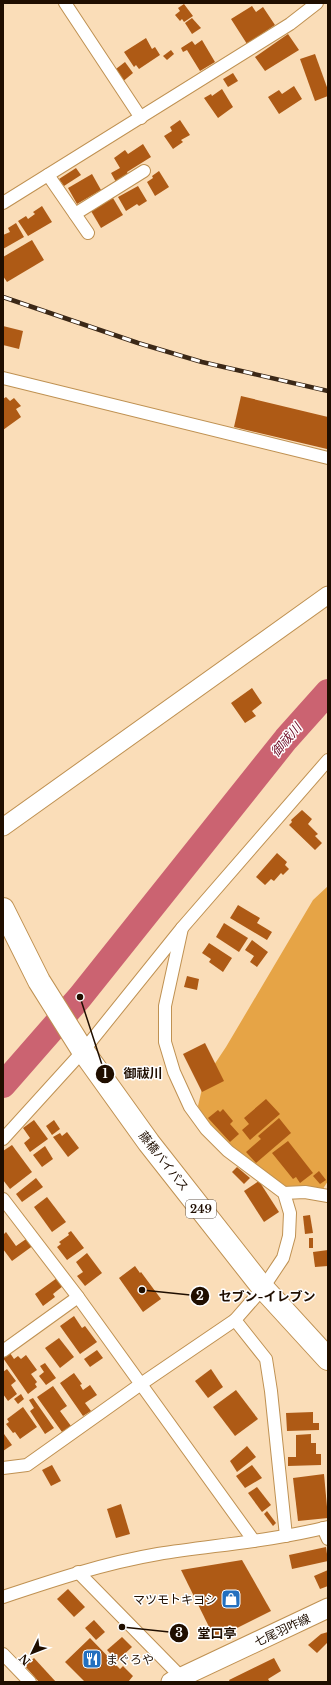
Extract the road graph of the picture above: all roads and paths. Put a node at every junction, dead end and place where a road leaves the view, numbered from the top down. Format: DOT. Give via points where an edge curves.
graph roads {
  1 [pos="65,3"];
  2 [pos="316,3"];
  3 [pos="141,118"];
  4 [pos="144,171"];
  5 [pos="48,175"];
  6 [pos="3,203"];
  7 [pos="75,214"];
  8 [pos="88,233"];
  9 [pos="3,378"];
  10 [pos="328,458"];
  11 [pos="328,595"];
  12 [pos="328,760"];
  13 [pos="3,826"];
  14 [pos="3,909"];
  15 [pos="182,928"];
  16 [pos="80,1046"];
  17 [pos="3,1139"];
  18 [pos="284,1193"];
  19 [pos="328,1196"];
  20 [pos="3,1199"];
  21 [pos="263,1288"];
  22 [pos="78,1297"];
  23 [pos="235,1320"];
  24 [pos="3,1351"];
  25 [pos="328,1359"];
  26 [pos="141,1384"];
  27 [pos="3,1468"];
  28 [pos="326,1527"];
  29 [pos="286,1536"];
  30 [pos="328,1539"];
  31 [pos="254,1542"];
  32 [pos="78,1572"];
  33 [pos="3,1597"];
  34 [pos="328,1608"];
  35 [pos="3,1654"];
  36 [pos="179,1680"];
  37 [pos="30,1682"];
  1 -- 3 [label="street"];
  2 -- 3 [label="street" via="290,24"];
  3 -- 5 [label="street"];
  4 -- 7 [label="street"];
  5 -- 6 [label="street"];
  5 -- 7 [label="street"];
  7 -- 8 [label="street"];
  9 -- 10 [label="street"];
  11 -- 13 [label="street"];
  12 -- 15 [label="street"];
  14 -- 16 [label="highway, 藤橋バイパス / 249" via="39,981"];
  15 -- 16 [label="street"];
  15 -- 18 [label="street" via="165,1006 165,1042 174,1072 190,1107 206,1129 228,1150"];
  16 -- 17 [label="street"];
  16 -- 21 [label="highway, 藤橋バイパス / 249" via="149,1144"];
  18 -- 19 [label="street" via="305,1192"];
  18 -- 21 [label="street" via="290,1213 289,1236 283,1258"];
  20 -- 22 [label="street"];
  21 -- 23 [label="street"];
  21 -- 25 [label="highway, 藤橋バイパス / 249"];
  22 -- 24 [label="street"];
  22 -- 26 [label="street"];
  23 -- 26 [label="street"];
  23 -- 29 [label="street" via="266,1359"];
  26 -- 27 [label="street" via="27,1465"];
  26 -- 31 [label="street"];
  28 -- 29 [label="street"];
  28 -- 30 [label="street"];
  29 -- 31 [label="street"];
  31 -- 32 [label="street" via="156,1554"];
  32 -- 33 [label="street"];
  32 -- 36 [label="street"];
  34 -- 36 [label="main road, 七尾羽咋線"];
  35 -- 37 [label="street"];
}
